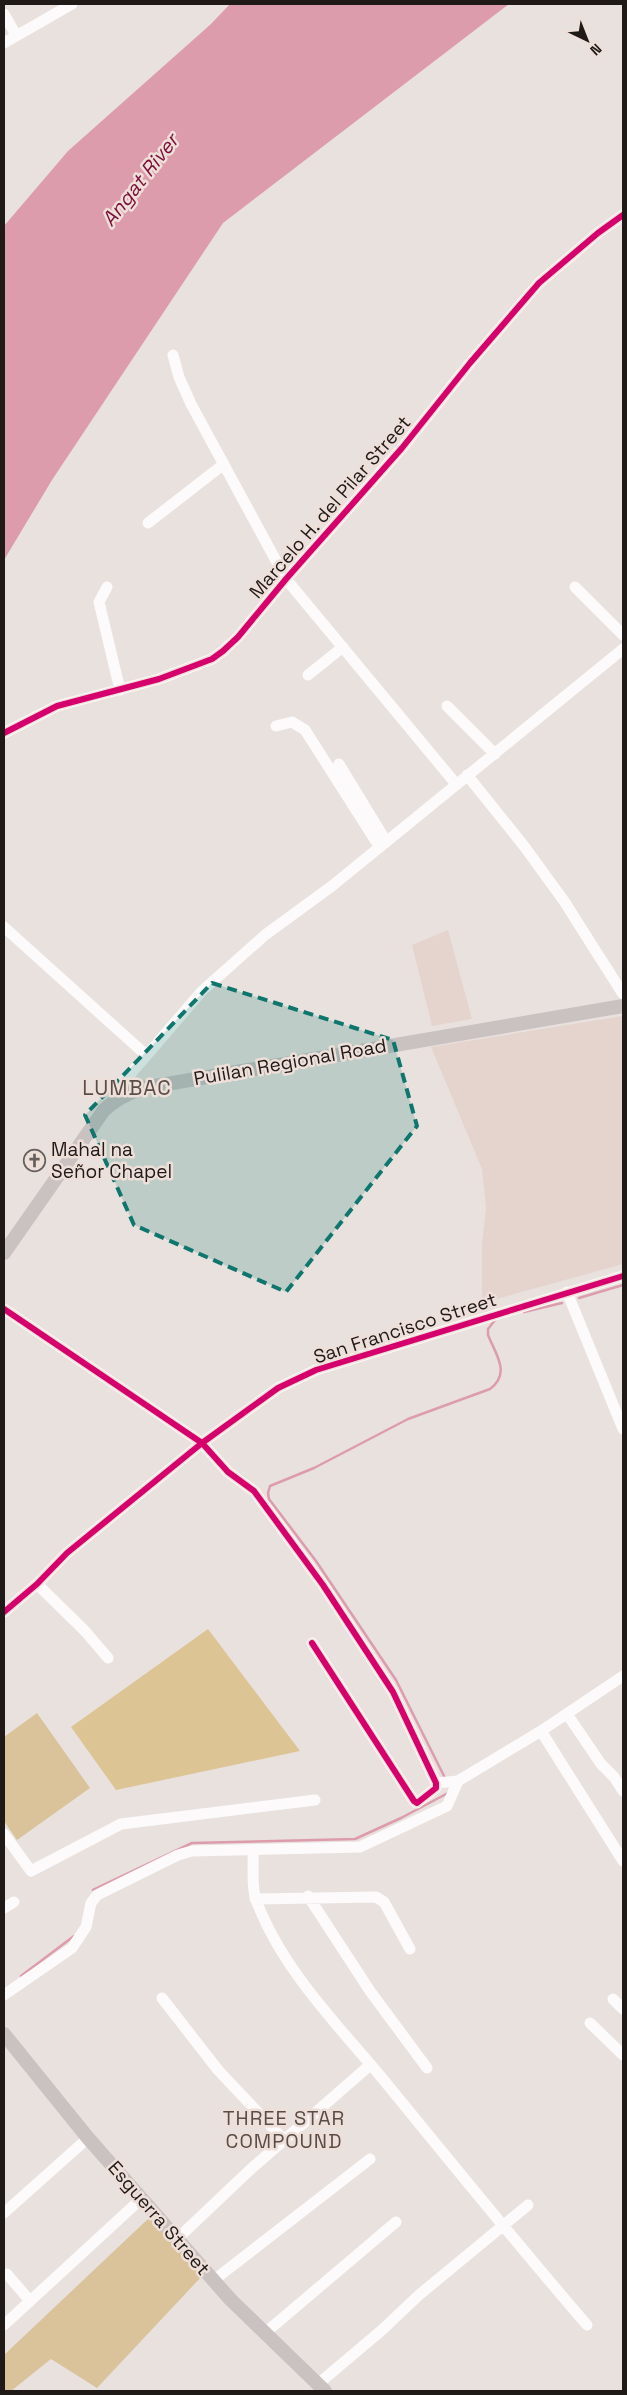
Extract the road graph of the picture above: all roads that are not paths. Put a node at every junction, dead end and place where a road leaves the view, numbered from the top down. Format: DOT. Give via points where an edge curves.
graph roads {
  1 [pos="72,4"];
  2 [pos="4,14"];
  3 [pos="16,35"];
  4 [pos="4,42"];
  5 [pos="623,215"];
  6 [pos="173,355"];
  7 [pos="224,464"];
  8 [pos="148,523"];
  9 [pos="286,579"];
  10 [pos="107,587"];
  11 [pos="575,587"];
  12 [pos="623,635"];
  13 [pos="343,648"];
  14 [pos="623,649"];
  15 [pos="308,675"];
  16 [pos="120,690"];
  17 [pos="447,706"];
  18 [pos="276,726"];
  19 [pos="4,733"];
  20 [pos="494,754"];
  21 [pos="339,764"];
  22 [pos="468,775"];
  23 [pos="456,784"];
  24 [pos="382,844"];
  25 [pos="4,927"];
  26 [pos="623,994"];
  27 [pos="623,1006"];
  28 [pos="146,1055"];
  29 [pos="115,1100"];
  30 [pos="4,1253"];
  31 [pos="623,1276"];
  32 [pos="567,1292"];
  33 [pos="4,1309"];
  34 [pos="623,1430"];
  35 [pos="202,1443"];
  36 [pos="37,1584"];
  37 [pos="4,1612"];
  38 [pos="312,1642"];
  39 [pos="108,1658"];
  40 [pos="623,1676"];
  41 [pos="567,1714"];
  42 [pos="541,1731"];
  43 [pos="458,1781"];
  44 [pos="436,1783"];
  45 [pos="623,1791"];
  46 [pos="315,1800"];
  47 [pos="4,1834"];
  48 [pos="253,1851"];
  49 [pos="623,1862"];
  50 [pos="308,1896"];
  51 [pos="255,1898"];
  52 [pos="410,1949"];
  53 [pos="4,1995"];
  54 [pos="162,1998"];
  55 [pos="613,1999"];
  56 [pos="623,2009"];
  57 [pos="590,2023"];
  58 [pos="4,2034"];
  59 [pos="623,2055"];
  60 [pos="370,2065"];
  61 [pos="427,2068"];
  62 [pos="88,2138"];
  63 [pos="284,2140"];
  64 [pos="370,2159"];
  65 [pos="141,2199"];
  66 [pos="528,2205"];
  67 [pos="4,2213"];
  68 [pos="396,2222"];
  69 [pos="502,2227"];
  70 [pos="177,2239"];
  71 [pos="7,2274"];
  72 [pos="214,2280"];
  73 [pos="30,2301"];
  74 [pos="4,2325"];
  75 [pos="587,2325"];
  76 [pos="265,2333"];
  77 [pos="321,2388"];
  1 -- 3 [label="street"];
  2 -- 3 [label="street"];
  3 -- 4 [label="street"];
  5 -- 9 [label="street, Marcelo H. del Pilar Street" via="539,283 402,448"];
  6 -- 7 [label="street" via="178,377"];
  7 -- 8 [label="street"];
  7 -- 9 [label="street"];
  9 -- 13 [label="street"];
  9 -- 16 [label="street, Marcelo H. del Pilar Street" via="238,637 212,659"];
  10 -- 16 [label="street" via="99,602"];
  11 -- 12 [label="street"];
  13 -- 15 [label="street"];
  13 -- 23 [label="street"];
  14 -- 20 [label="street"];
  16 -- 19 [label="street, Marcelo H. del Pilar Street" via="57,706"];
  17 -- 20 [label="street"];
  18 -- 24 [label="street" via="292,722 305,730"];
  20 -- 22 [label="street"];
  21 -- 24 [label="street"];
  22 -- 23 [label="street"];
  22 -- 26 [label="street" via="564,901"];
  23 -- 24 [label="street"];
  24 -- 28 [label="street" via="265,935 202,991"];
  25 -- 28 [label="street"];
  27 -- 29 [label="main road, Pulilan Regional Road" via="143,1088"];
  28 -- 29 [label="street" via="117,1090"];
  29 -- 30 [label="main road, Pulilan Regional Road" via="104,1110"];
  31 -- 32 [label="street, San Francisco Street"];
  32 -- 34 [label="street"];
  32 -- 35 [label="street, San Francisco Street" via="316,1370 278,1388"];
  33 -- 35 [label="street"];
  35 -- 36 [label="street, San Francisco Street" via="68,1552"];
  35 -- 44 [label="street" via="228,1472 254,1491 327,1591 393,1692"];
  36 -- 37 [label="street, San Francisco Street"];
  36 -- 39 [label="street"];
  38 -- 44 [label="street" via="414,1801 417,1803 432,1793"];
  40 -- 41 [label="street"];
  41 -- 42 [label="street"];
  41 -- 45 [label="street"];
  42 -- 43 [label="street"];
  42 -- 49 [label="street"];
  43 -- 44 [label="street"];
  43 -- 48 [label="street" via="446,1806 360,1847"];
  46 -- 47 [label="street" via="121,1824 31,1871"];
  48 -- 51 [label="street"];
  48 -- 53 [label="street" via="186,1852 105,1889 91,1903 86,1927 72,1948"];
  50 -- 51 [label="street"];
  50 -- 52 [label="street" via="378,1897"];
  50 -- 61 [label="street" via="370,1991"];
  51 -- 60 [label="street" via="283,1954 317,2002"];
  54 -- 63 [label="street" via="218,2070"];
  55 -- 56 [label="street"];
  57 -- 59 [label="street"];
  58 -- 62 [label="main road, Esguerra Street"];
  60 -- 63 [label="street"];
  60 -- 69 [label="street"];
  62 -- 65 [label="main road, Esguerra Street"];
  62 -- 67 [label="street"];
  63 -- 70 [label="street"];
  64 -- 72 [label="street"];
  65 -- 70 [label="main road, Esguerra Street"];
  65 -- 73 [label="street"];
  66 -- 69 [label="street"];
  68 -- 76 [label="street"];
  69 -- 75 [label="street"];
  69 -- 77 [label="street" via="419,2296"];
  70 -- 72 [label="main road, Esguerra Street"];
  71 -- 73 [label="street"];
  72 -- 76 [label="main road, Esguerra Street"];
  73 -- 74 [label="street"];
  76 -- 77 [label="main road, Esguerra Street"];
}
